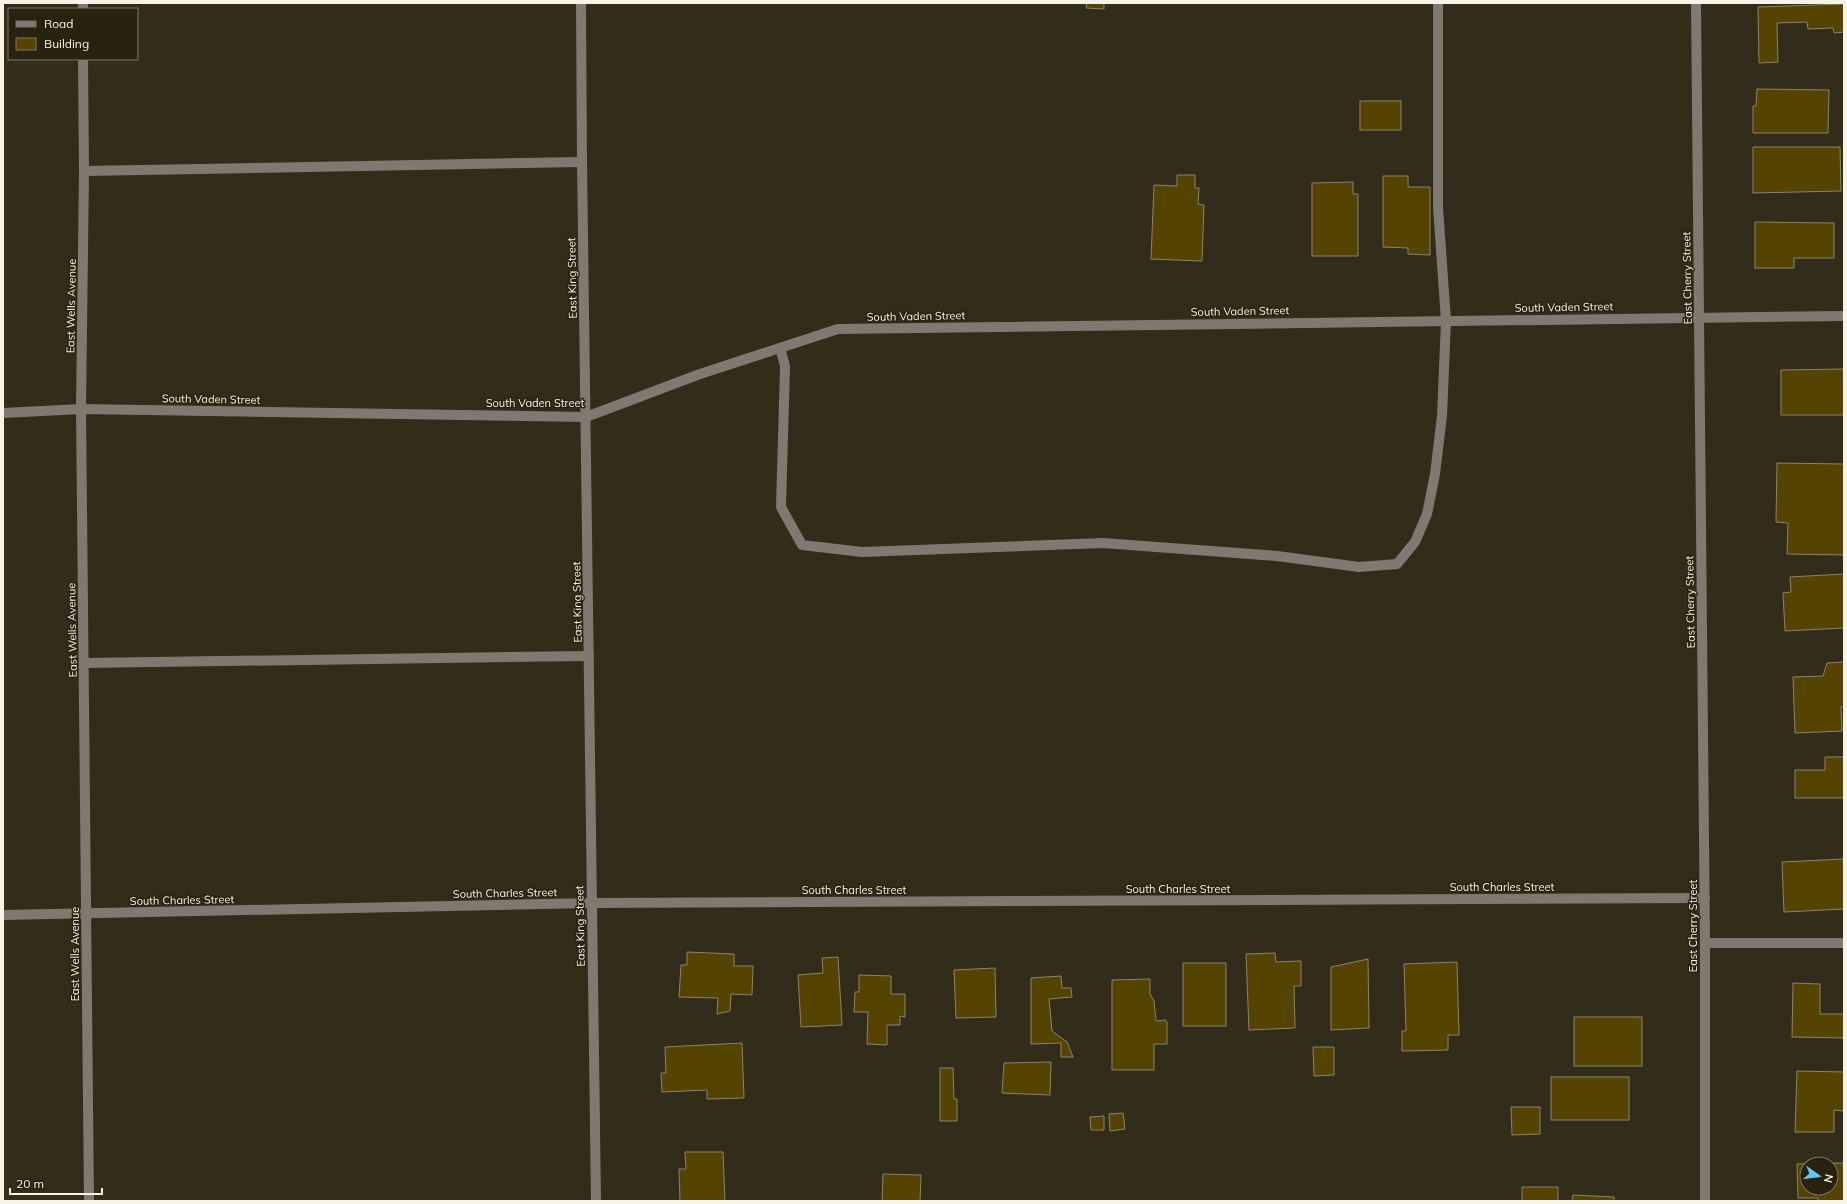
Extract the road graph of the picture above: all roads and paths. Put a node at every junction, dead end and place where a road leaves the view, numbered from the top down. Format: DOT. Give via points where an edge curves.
graph roads {
  1 [pos="581,3"];
  2 [pos="1438,3"];
  3 [pos="1696,3"];
  4 [pos="83,60"];
  5 [pos="582,162"];
  6 [pos="84,171"];
  7 [pos="1844,316"];
  8 [pos="1699,317"];
  9 [pos="1446,321"];
  10 [pos="780,348"];
  11 [pos="82,409"];
  12 [pos="3,413"];
  13 [pos="586,417"];
  14 [pos="589,656"];
  15 [pos="84,663"];
  16 [pos="1704,898"];
  17 [pos="591,904"];
  18 [pos="87,914"];
  19 [pos="3,915"];
  20 [pos="1705,943"];
  21 [pos="1844,943"];
  22 [pos="89,1201"];
  23 [pos="596,1201"];
  24 [pos="1706,1201"];
  1 -- 5 [label="street, East King Street"];
  2 -- 9 [label="street" via="1438,207"];
  3 -- 8 [label="street, East Cherry Street"];
  4 -- 6 [label="street, East Wells Avenue"];
  5 -- 6 [label="street"];
  5 -- 13 [label="street, East King Street"];
  6 -- 11 [label="street, East Wells Avenue"];
  7 -- 8 [label="street, South Vaden Street"];
  8 -- 9 [label="street, South Vaden Street"];
  8 -- 16 [label="street, East Cherry Street"];
  9 -- 10 [label="street, South Vaden Street" via="838,328"];
  9 -- 10 [label="street" via="1442,416 1427,514 1415,542 1396,564 1359,567 1277,556 1102,543 862,552 802,545 781,507 785,366"];
  10 -- 13 [label="street, South Vaden Street" via="700,374"];
  11 -- 12 [label="street, South Vaden Street"];
  11 -- 13 [label="street, South Vaden Street"];
  11 -- 15 [label="street, East Wells Avenue"];
  13 -- 14 [label="street, East King Street"];
  14 -- 15 [label="street"];
  14 -- 17 [label="street, East King Street"];
  15 -- 18 [label="street, East Wells Avenue"];
  16 -- 17 [label="street, South Charles Street"];
  16 -- 20 [label="street, East Cherry Street"];
  17 -- 18 [label="street, South Charles Street"];
  17 -- 23 [label="street, East King Street"];
  18 -- 19 [label="street, South Charles Street"];
  18 -- 22 [label="street, East Wells Avenue"];
  20 -- 21 [label="street"];
  20 -- 24 [label="street, East Cherry Street"];
}
